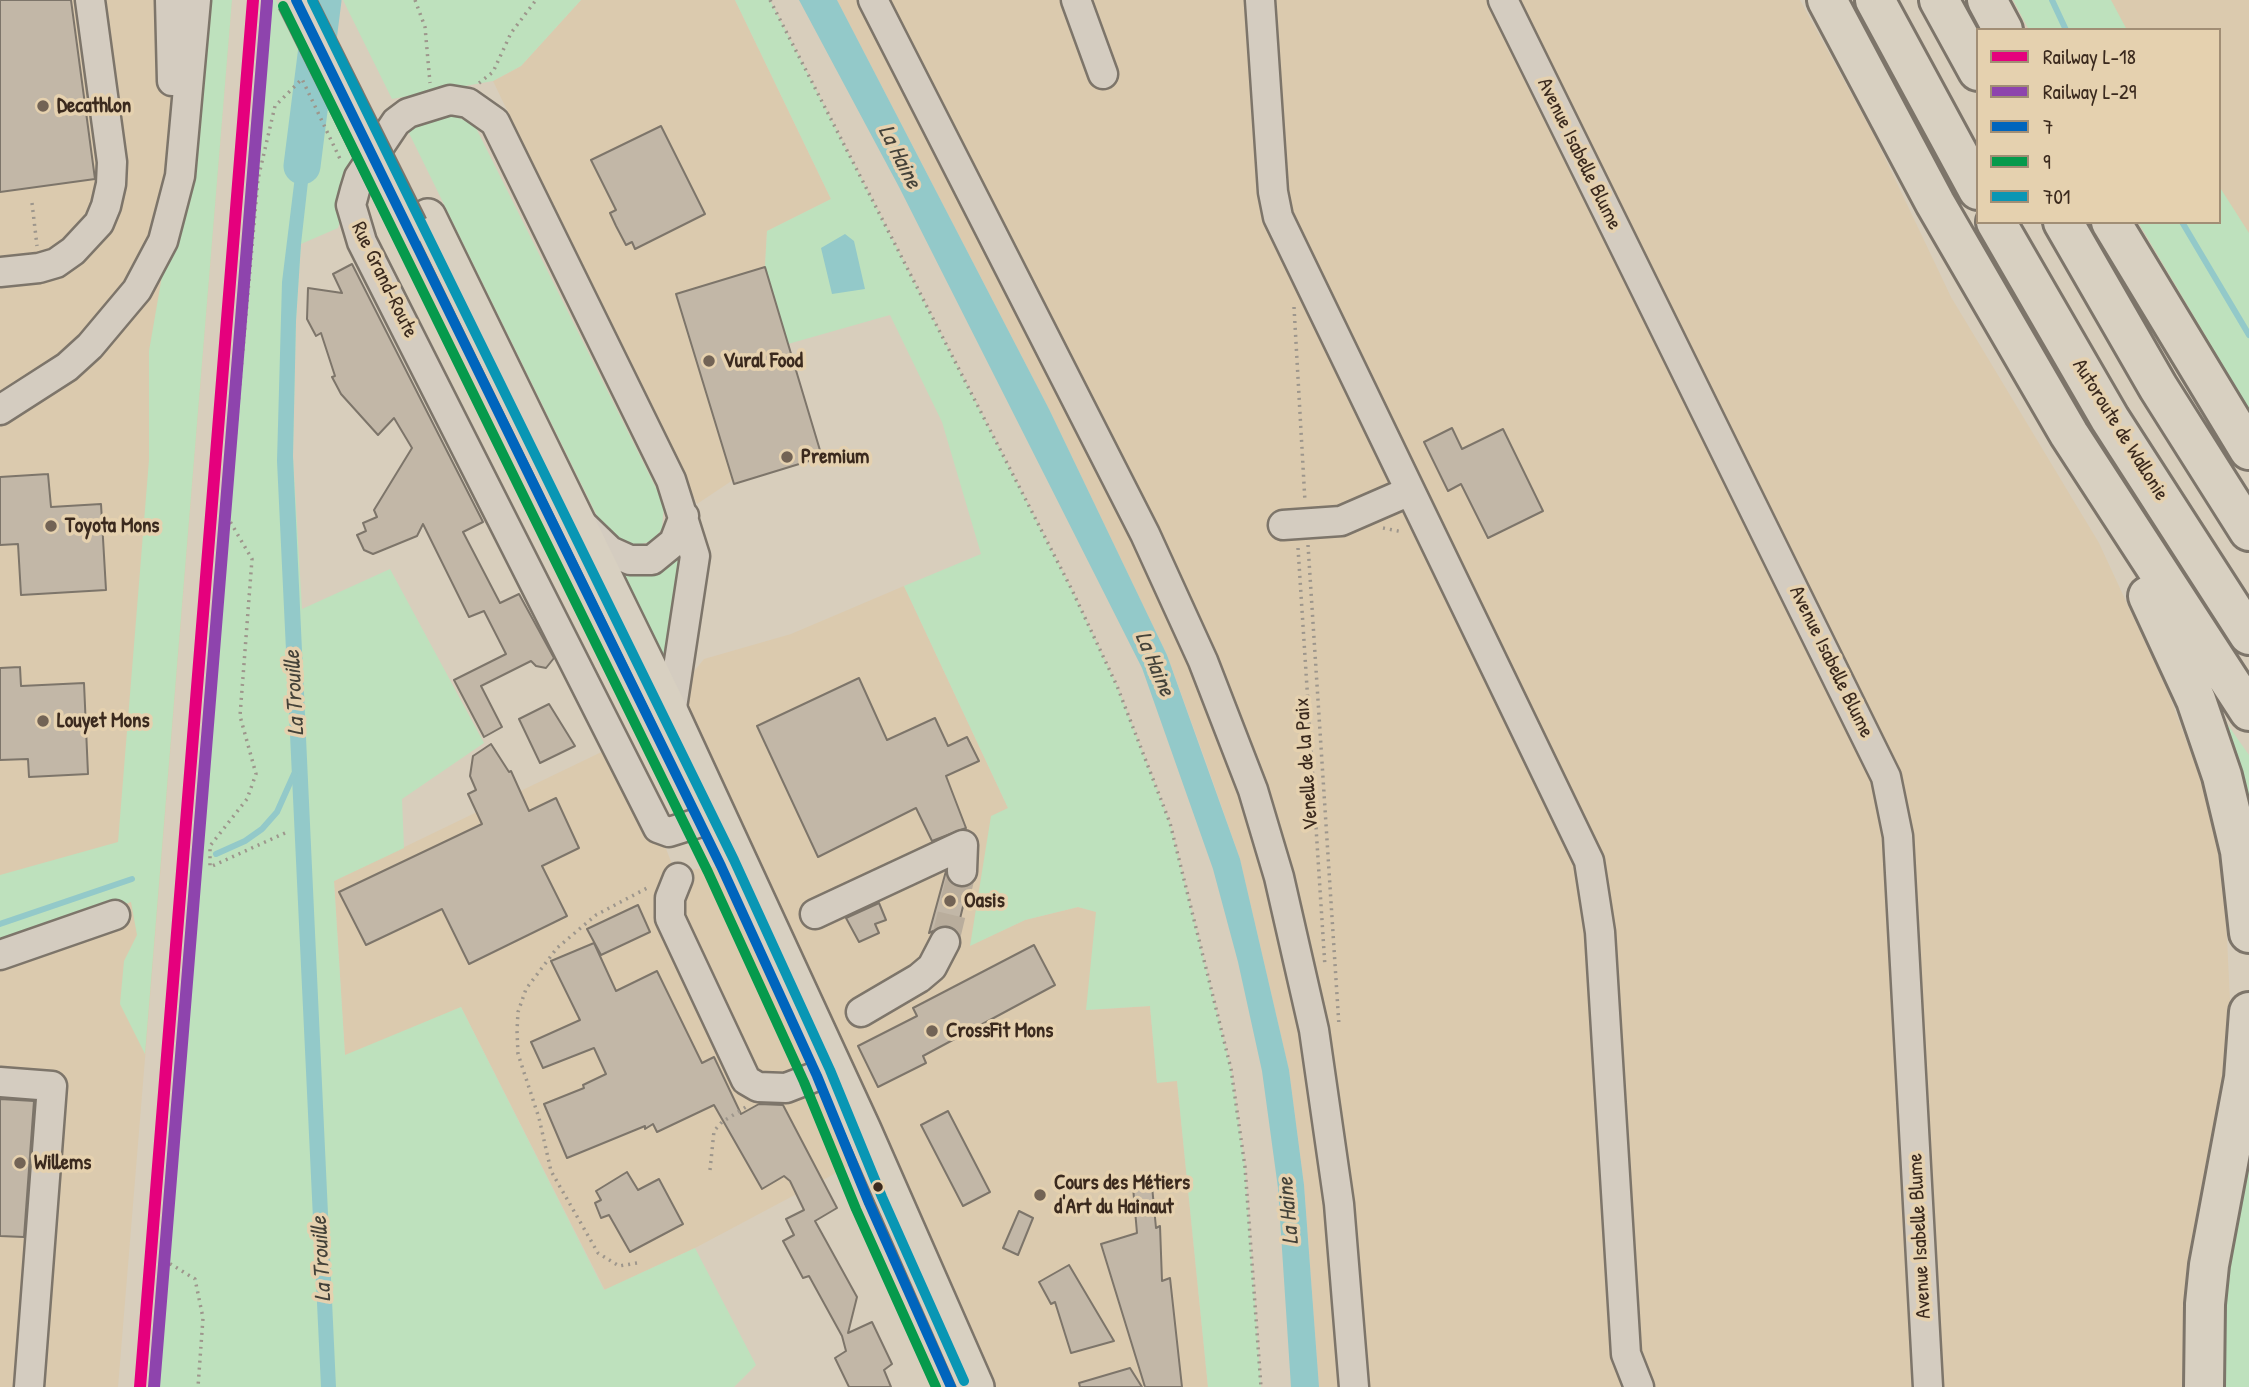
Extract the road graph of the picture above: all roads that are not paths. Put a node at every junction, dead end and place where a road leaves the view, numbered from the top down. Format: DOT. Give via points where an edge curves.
graph roads {
  1 [pos="90,0"];
  2 [pos="170,0"];
  3 [pos="196,0"];
  4 [pos="296,0"];
  5 [pos="322,0"];
  6 [pos="873,0"];
  7 [pos="1076,0"];
  8 [pos="1260,0"];
  9 [pos="1503,0"];
  10 [pos="1827,0"];
  11 [pos="1875,0"];
  12 [pos="1939,0"];
  13 [pos="1987,0"];
  14 [pos="2002,28"];
  15 [pos="1976,67"];
  16 [pos="1102,74"];
  17 [pos="1976,186"];
  18 [pos="418,222"];
  19 [pos="1997,224"];
  20 [pos="2064,224"];
  21 [pos="2112,224"];
  22 [pos="0,272"];
  23 [pos="137,290"];
  24 [pos="37,387"];
  25 [pos="0,397"];
  26 [pos="0,410"];
  27 [pos="2069,434"];
  28 [pos="2249,450"];
  29 [pos="1410,491"];
  30 [pos="684,516"];
  31 [pos="579,522"];
  32 [pos="2249,531"];
  33 [pos="1297,536"];
  34 [pos="2249,635"];
  35 [pos="2249,711"];
  36 [pos="671,714"];
  37 [pos="701,822"];
  38 [pos="962,871"];
  39 [pos="665,881"];
  40 [pos="815,914"];
  41 [pos="115,915"];
  42 [pos="2249,933"];
  43 [pos="945,942"];
  44 [pos="0,955"];
  45 [pos="860,1012"];
  46 [pos="2249,1012"];
  47 [pos="0,1082"];
  48 [pos="802,1082"];
  49 [pos="29,1387"];
  50 [pos="951,1387"];
  51 [pos="975,1387"];
  52 [pos="1354,1387"];
  53 [pos="1640,1387"];
  54 [pos="1928,1387"];
  55 [pos="2204,1387"];
  1 -- 22 [label="street" via="110,143 111,184 99,223 56,263"];
  2 -- 23 [label="street" via="170,135 164,186 144,248"];
  3 -- 23 [label="street" via="174,207 163,241"];
  4 -- 18 [label="main road, bridge"];
  5 -- 18 [label="main road"];
  6 -- 52 [label="street" via="1145,534 1203,661 1253,790 1279,877 1314,1030 1339,1204"];
  7 -- 16 [label="street"];
  8 -- 29 [label="street" via="1278,217"];
  9 -- 54 [label="street, Avenue Isabelle Blume" via="1886,777 1898,836"];
  10 -- 27 [label="highway" via="1935,203"];
  11 -- 17 [label="highway"];
  12 -- 15 [label="highway"];
  13 -- 14 [label="highway"];
  18 -- 31 [label="main road"];
  18 -- 37 [label="main road"];
  19 -- 34 [label="highway, Autoroute de Wallonie" via="2110,419"];
  20 -- 32 [label="highway" via="2158,387"];
  21 -- 28 [label="highway"];
  23 -- 24 [label="street" via="90,346"];
  24 -- 25 [label="street"];
  24 -- 26 [label="street"];
  27 -- 35 [label="highway"];
  27 -- 42 [label="highway" via="2177,655 2205,723 2232,812"];
  29 -- 33 [label="street"];
  29 -- 53 [label="street" via="1589,861 1600,932 1626,1354"];
  30 -- 31 [label="street" via="674,542 652,560 630,559 610,551"];
  30 -- 36 [label="street" via="695,555"];
  30 -- 37 [label="street, Rue Grand-Route" via="671,480 495,122 468,103 450,100 408,113 396,122 359,177 351,205 354,222 658,828 669,832"];
  31 -- 36 [label="main road"];
  36 -- 51 [label="main road" via="863,1130"];
  37 -- 48 [label="main road"];
  38 -- 40 [label="street" via="963,845"];
  39 -- 48 [label="street" via="670,918 746,1080 758,1087"];
  41 -- 44 [label="street"];
  43 -- 45 [label="street" via="932,967 919,978"];
  46 -- 55 [label="highway" via="2244,1078 2209,1265"];
  47 -- 49 [label="street" via="52,1086"];
  48 -- 50 [label="main road" via="869,1203"];
}
